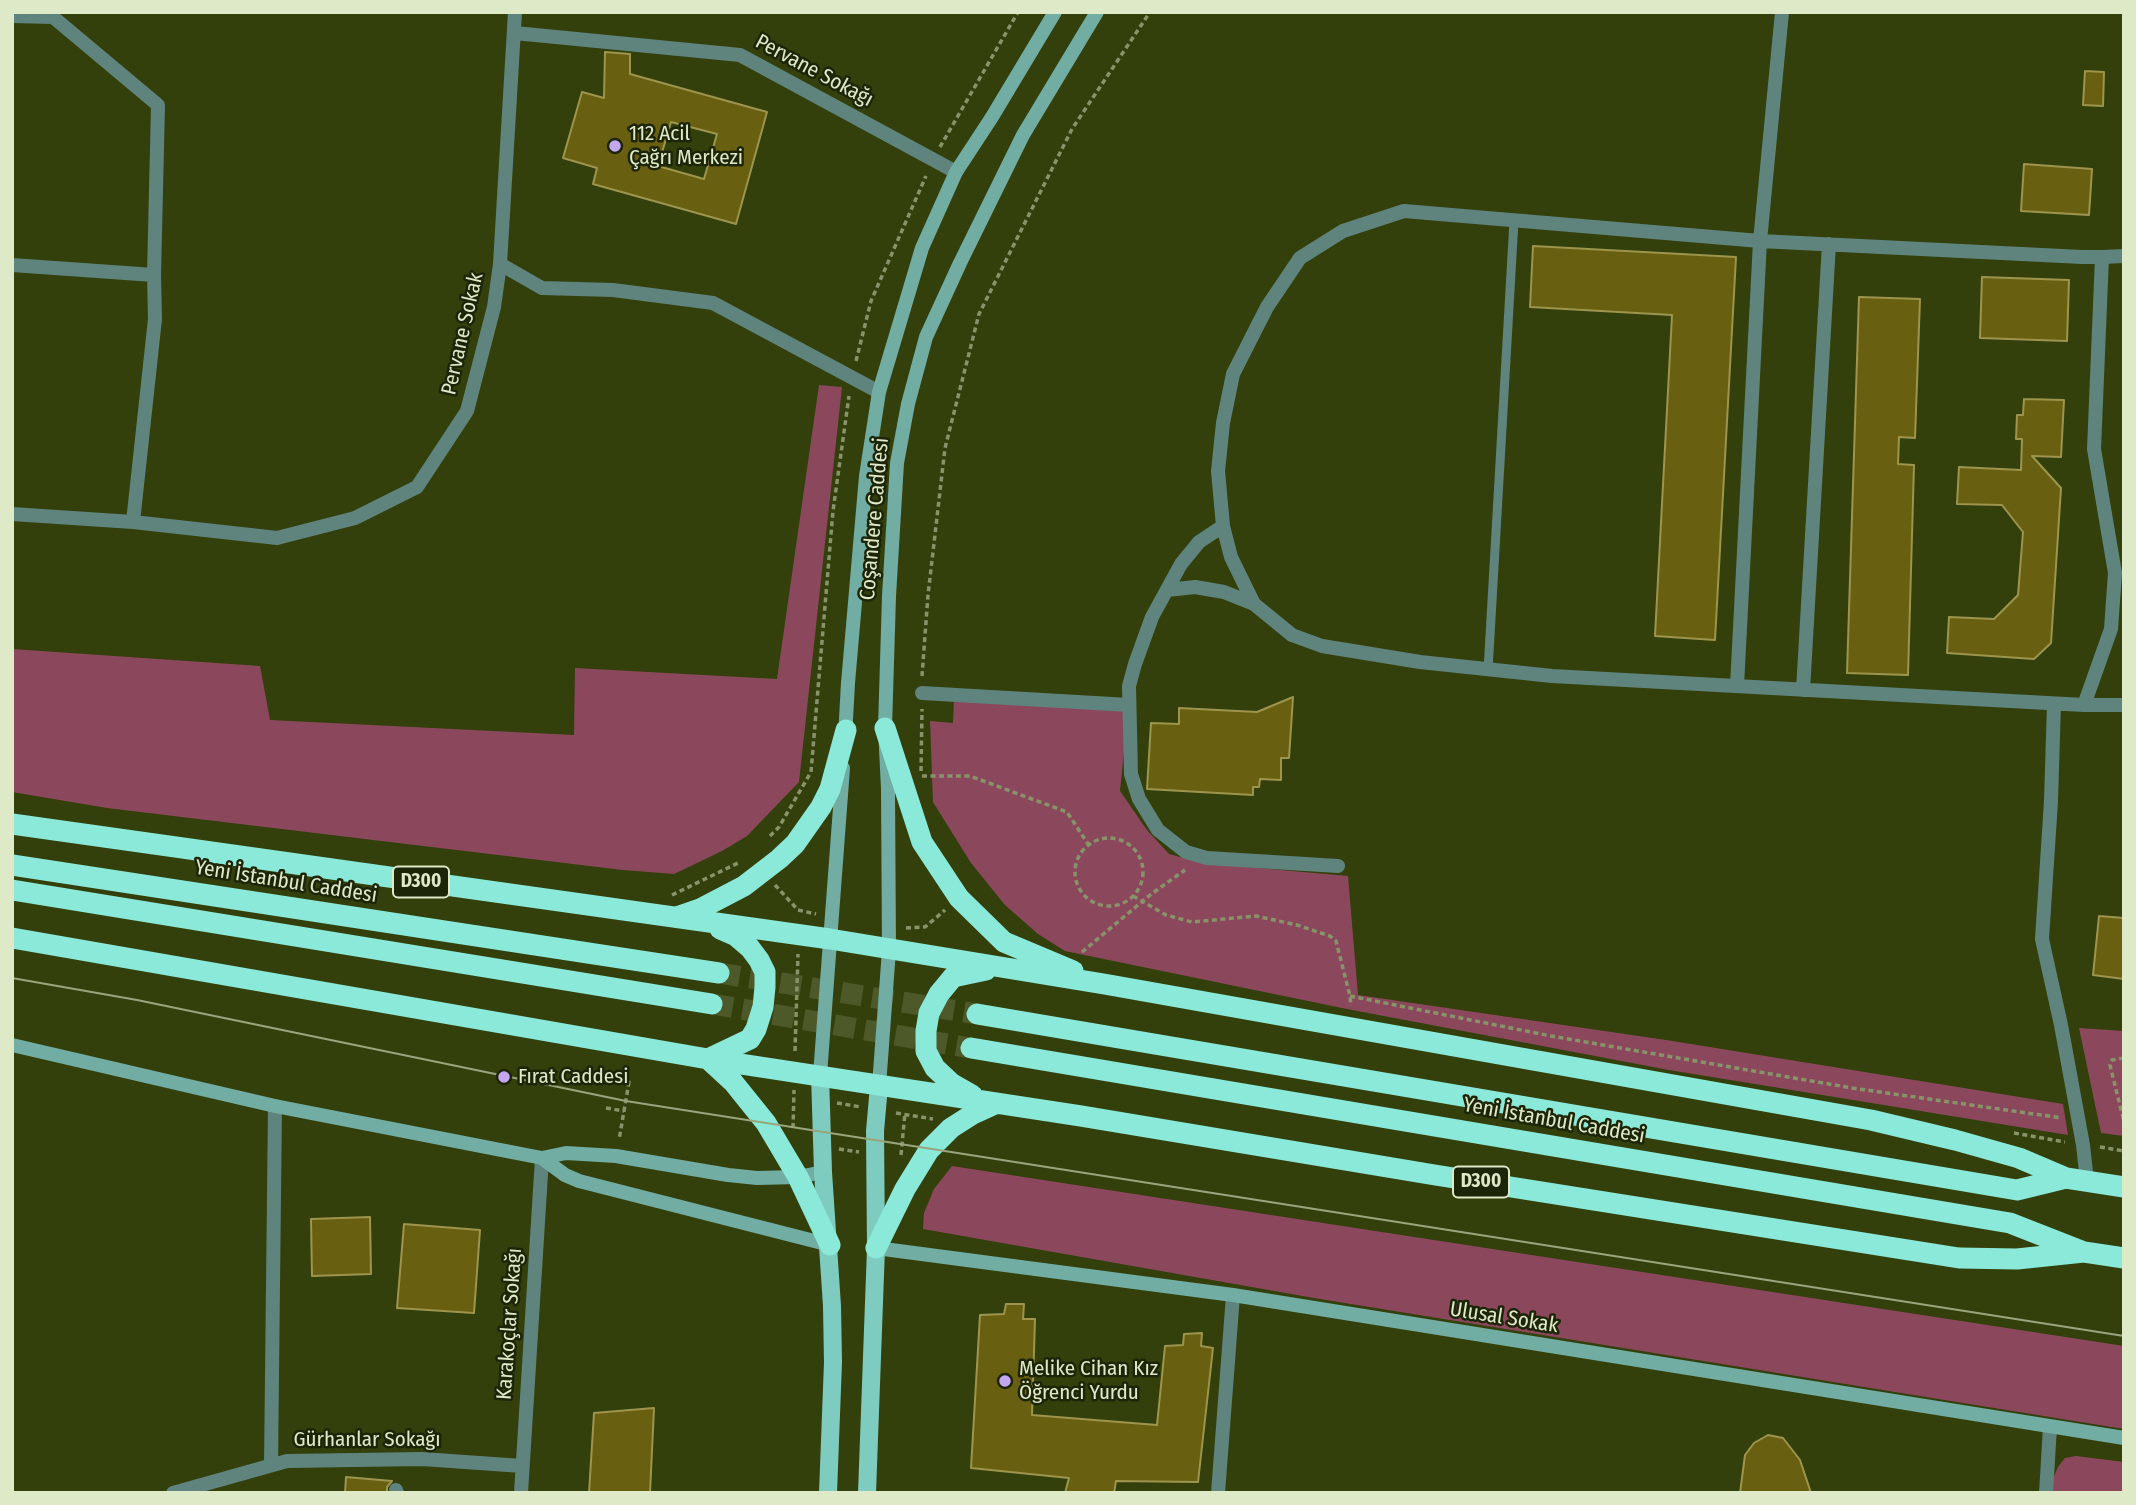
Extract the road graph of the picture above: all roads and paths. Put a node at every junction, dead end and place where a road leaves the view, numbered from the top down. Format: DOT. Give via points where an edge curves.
graph roads {
  1 [pos="515,12"];
  2 [pos="1055,12"];
  3 [pos="1097,12"];
  4 [pos="1150,12"];
  5 [pos="1782,12"];
  6 [pos="53,15"];
  7 [pos="12,16"];
  8 [pos="515,33"];
  9 [pos="956,172"];
  10 [pos="1514,221"];
  11 [pos="1760,240"];
  12 [pos="1829,244"];
  13 [pos="2124,256"];
  14 [pos="2102,257"];
  15 [pos="500,264"];
  16 [pos="12,265"];
  17 [pos="153,275"];
  18 [pos="879,393"];
  19 [pos="12,514"];
  20 [pos="133,522"];
  21 [pos="1223,526"];
  22 [pos="1167,590"];
  23 [pos="1254,604"];
  24 [pos="1488,670"];
  25 [pos="1737,686"];
  26 [pos="1804,690"];
  27 [pos="922,693"];
  28 [pos="2054,704"];
  29 [pos="1129,705"];
  30 [pos="2084,705"];
  31 [pos="2124,705"];
  32 [pos="885,728"];
  33 [pos="846,730"];
  34 [pos="922,776"];
  35 [pos="923,785"];
  36 [pos="12,824"];
  37 [pos="1088,844"];
  38 [pos="1207,858"];
  39 [pos="12,865"];
  40 [pos="1338,866"];
  41 [pos="763,872"];
  42 [pos="12,890"];
  43 [pos="1133,896"];
  44 [pos="959,898"];
  45 [pos="1142,902"];
  46 [pos="799,910"];
  47 [pos="675,917"];
  48 [pos="709,923"];
  49 [pos="889,926"];
  50 [pos="831,928"];
  51 [pos="798,934"];
  52 [pos="12,938"];
  53 [pos="889,950"];
  54 [pos="1079,954"];
  55 [pos="999,967"];
  56 [pos="719,973"];
  57 [pos="1104,984"];
  58 [pos="1350,996"];
  59 [pos="712,1004"];
  60 [pos="977,1014"];
  61 [pos="1351,1016"];
  62 [pos="12,1045"];
  63 [pos="971,1048"];
  64 [pos="2124,1058"];
  65 [pos="708,1059"];
  66 [pos="794,1072"];
  67 [pos="820,1075"];
  68 [pos="612,1078"];
  69 [pos="879,1086"];
  70 [pos="991,1103"];
  71 [pos="275,1106"];
  72 [pos="606,1108"];
  73 [pos="624,1111"];
  74 [pos="2065,1119"];
  75 [pos="2124,1122"];
  76 [pos="793,1134"];
  77 [pos="2083,1145"];
  78 [pos="822,1146"];
  79 [pos="2124,1151"];
  80 [pos="875,1154"];
  81 [pos="616,1156"];
  82 [pos="542,1158"];
  83 [pos="823,1172"];
  84 [pos="798,1177"];
  85 [pos="2076,1179"];
  86 [pos="2124,1187"];
  87 [pos="830,1245"];
  88 [pos="877,1248"];
  89 [pos="2084,1252"];
  90 [pos="2124,1258"];
  91 [pos="1233,1295"];
  92 [pos="2050,1427"];
  93 [pos="2124,1438"];
  94 [pos="271,1465"];
  95 [pos="522,1466"];
  96 [pos="173,1493"];
  97 [pos="521,1493"];
  98 [pos="828,1493"];
  99 [pos="867,1493"];
  100 [pos="1218,1493"];
  101 [pos="2046,1493"];
  1 -- 8 [label="street, Pervane Sokak"];
  2 -- 9 [label="street, Coşandere Caddesi"];
  3 -- 32 [label="street, Coşandere Caddesi" via="1023,135 926,337 897,463"];
  4 -- 27 [label="path" via="1072,129 979,314 946,448 928,595"];
  5 -- 11 [label="street"];
  6 -- 7 [label="street"];
  6 -- 17 [label="street" via="158,105"];
  8 -- 9 [label="street, Pervane Sokağı" via="740,55"];
  8 -- 15 [label="street, Pervane Sokak"];
  9 -- 18 [label="street, Coşandere Caddesi" via="922,247"];
  10 -- 11 [label="street"];
  10 -- 21 [label="street" via="1404,211 1343,231 1300,258 1267,307 1233,373 1218,471"];
  10 -- 24 [label="lane"];
  11 -- 12 [label="street"];
  11 -- 25 [label="street"];
  12 -- 14 [label="street"];
  12 -- 26 [label="street"];
  13 -- 14 [label="street"];
  14 -- 30 [label="street" via="2094,449 2115,573 2111,629"];
  15 -- 18 [label="street" via="542,288 613,290 713,303"];
  15 -- 20 [label="street, Pervane Sokak" via="494,307 467,411 417,487 355,518 277,538"];
  16 -- 17 [label="street"];
  17 -- 20 [label="street" via="155,319"];
  18 -- 33 [label="street, Coşandere Caddesi" via="866,476"];
  19 -- 20 [label="street, Pervane Sokak"];
  21 -- 22 [label="street" via="1199,542"];
  21 -- 23 [label="street" via="1231,557"];
  22 -- 23 [label="street" via="1195,587"];
  22 -- 29 [label="street" via="1135,664"];
  23 -- 24 [label="street" via="1292,635 1322,646"];
  24 -- 25 [label="street"];
  25 -- 26 [label="street"];
  26 -- 28 [label="street"];
  27 -- 29 [label="street"];
  27 -- 34 [label="path"];
  28 -- 30 [label="street"];
  28 -- 77 [label="street" via="2042,939"];
  29 -- 38 [label="street" via="1131,774 1139,799 1158,830 1186,852"];
  30 -- 31 [label="street"];
  32 -- 44 [label="highway" via="922,842"];
  32 -- 49 [label="street, Coşandere Caddesi"];
  33 -- 41 [label="highway" via="821,807 795,844"];
  33 -- 50 [label="street, Coşandere Caddesi"];
  34 -- 35 [label="path"];
  34 -- 37 [label="path" via="970,776 1067,812"];
  36 -- 47 [label="highway, D300"];
  37 -- 43 [label="path" via="1110,837 1132,847 1143,867"];
  37 -- 43 [label="path" via="1074,873 1081,893 1089,901 1110,907"];
  38 -- 40 [label="street"];
  38 -- 45 [label="path"];
  39 -- 56 [label="highway, Yeni İstanbul Caddesi / D300"];
  41 -- 46 [label="path"];
  41 -- 47 [label="highway" via="720,899"];
  42 -- 59 [label="highway"];
  43 -- 45 [label="path"];
  44 -- 49 [label="path" via="925,927"];
  44 -- 57 [label="highway" via="1004,942"];
  45 -- 54 [label="path"];
  45 -- 58 [label="path" via="1192,922 1256,916 1330,936 1336,941"];
  46 -- 50 [label="path"];
  46 -- 51 [label="path"];
  47 -- 48 [label="highway, D300"];
  48 -- 51 [label="highway, D300"];
  48 -- 65 [label="highway" via="750,948 765,972 765,988 750,1039"];
  49 -- 53 [label="street, Coşandere Caddesi"];
  50 -- 51 [label="highway, D300"];
  50 -- 53 [label="highway, D300"];
  50 -- 67 [label="street, Coşandere Caddesi"];
  51 -- 66 [label="path"];
  52 -- 65 [label="highway, D300"];
  53 -- 55 [label="highway, D300"];
  53 -- 69 [label="street, Coşandere Caddesi"];
  55 -- 57 [label="highway, D300"];
  55 -- 70 [label="highway" via="953,977 929,1013 926,1031 926,1051 935,1068 951,1083"];
  57 -- 85 [label="highway, D300" via="1871,1119 2019,1158"];
  58 -- 61 [label="path"];
  58 -- 74 [label="path" via="1565,1039"];
  60 -- 85 [label="highway, Yeni İstanbul Caddesi / D300" via="2017,1190"];
  62 -- 71 [label="street"];
  63 -- 89 [label="highway, Yeni İstanbul Caddesi / D300" via="2010,1223"];
  64 -- 75 [label="path" via="2112,1060 2110,1065"];
  65 -- 66 [label="highway, D300"];
  65 -- 84 [label="highway" via="751,1103"];
  66 -- 67 [label="highway, D300"];
  66 -- 76 [label="path"];
  67 -- 69 [label="highway, D300"];
  67 -- 78 [label="main road"];
  68 -- 73 [label="path" via="629,1082"];
  69 -- 70 [label="highway, D300"];
  69 -- 80 [label="main road"];
  70 -- 88 [label="highway" via="948,1131 929,1150"];
  70 -- 89 [label="highway, D300" via="1959,1258 2017,1259"];
  71 -- 82 [label="street"];
  71 -- 94 [label="street"];
  72 -- 73 [label="path"];
  73 -- 81 [label="path"];
  77 -- 79 [label="path"];
  77 -- 85 [label="street"];
  78 -- 80 [label="path"];
  78 -- 83 [label="main road"];
  80 -- 88 [label="main road"];
  81 -- 82 [label="street" via="566,1153"];
  81 -- 84 [label="street" via="728,1175"];
  82 -- 87 [label="street" via="579,1181"];
  82 -- 95 [label="street, Karakoçlar Sokağı"];
  83 -- 84 [label="street"];
  83 -- 87 [label="main road"];
  84 -- 87 [label="highway"];
  85 -- 86 [label="highway, Yeni İstanbul Caddesi / D300"];
  87 -- 98 [label="main road" via="833,1362"];
  88 -- 91 [label="street, Ulusal Sokak"];
  88 -- 99 [label="main road"];
  89 -- 90 [label="highway, Yeni İstanbul Caddesi / D300"];
  91 -- 92 [label="street, Ulusal Sokak"];
  91 -- 100 [label="street"];
  92 -- 93 [label="street, Ulusal Sokak"];
  92 -- 101 [label="street"];
  94 -- 95 [label="street, Gürhanlar Sokağı" via="422,1459"];
  94 -- 96 [label="street, Gürhanlar Sokağı"];
  95 -- 97 [label="street, Karakoçlar Sokağı"];
}
